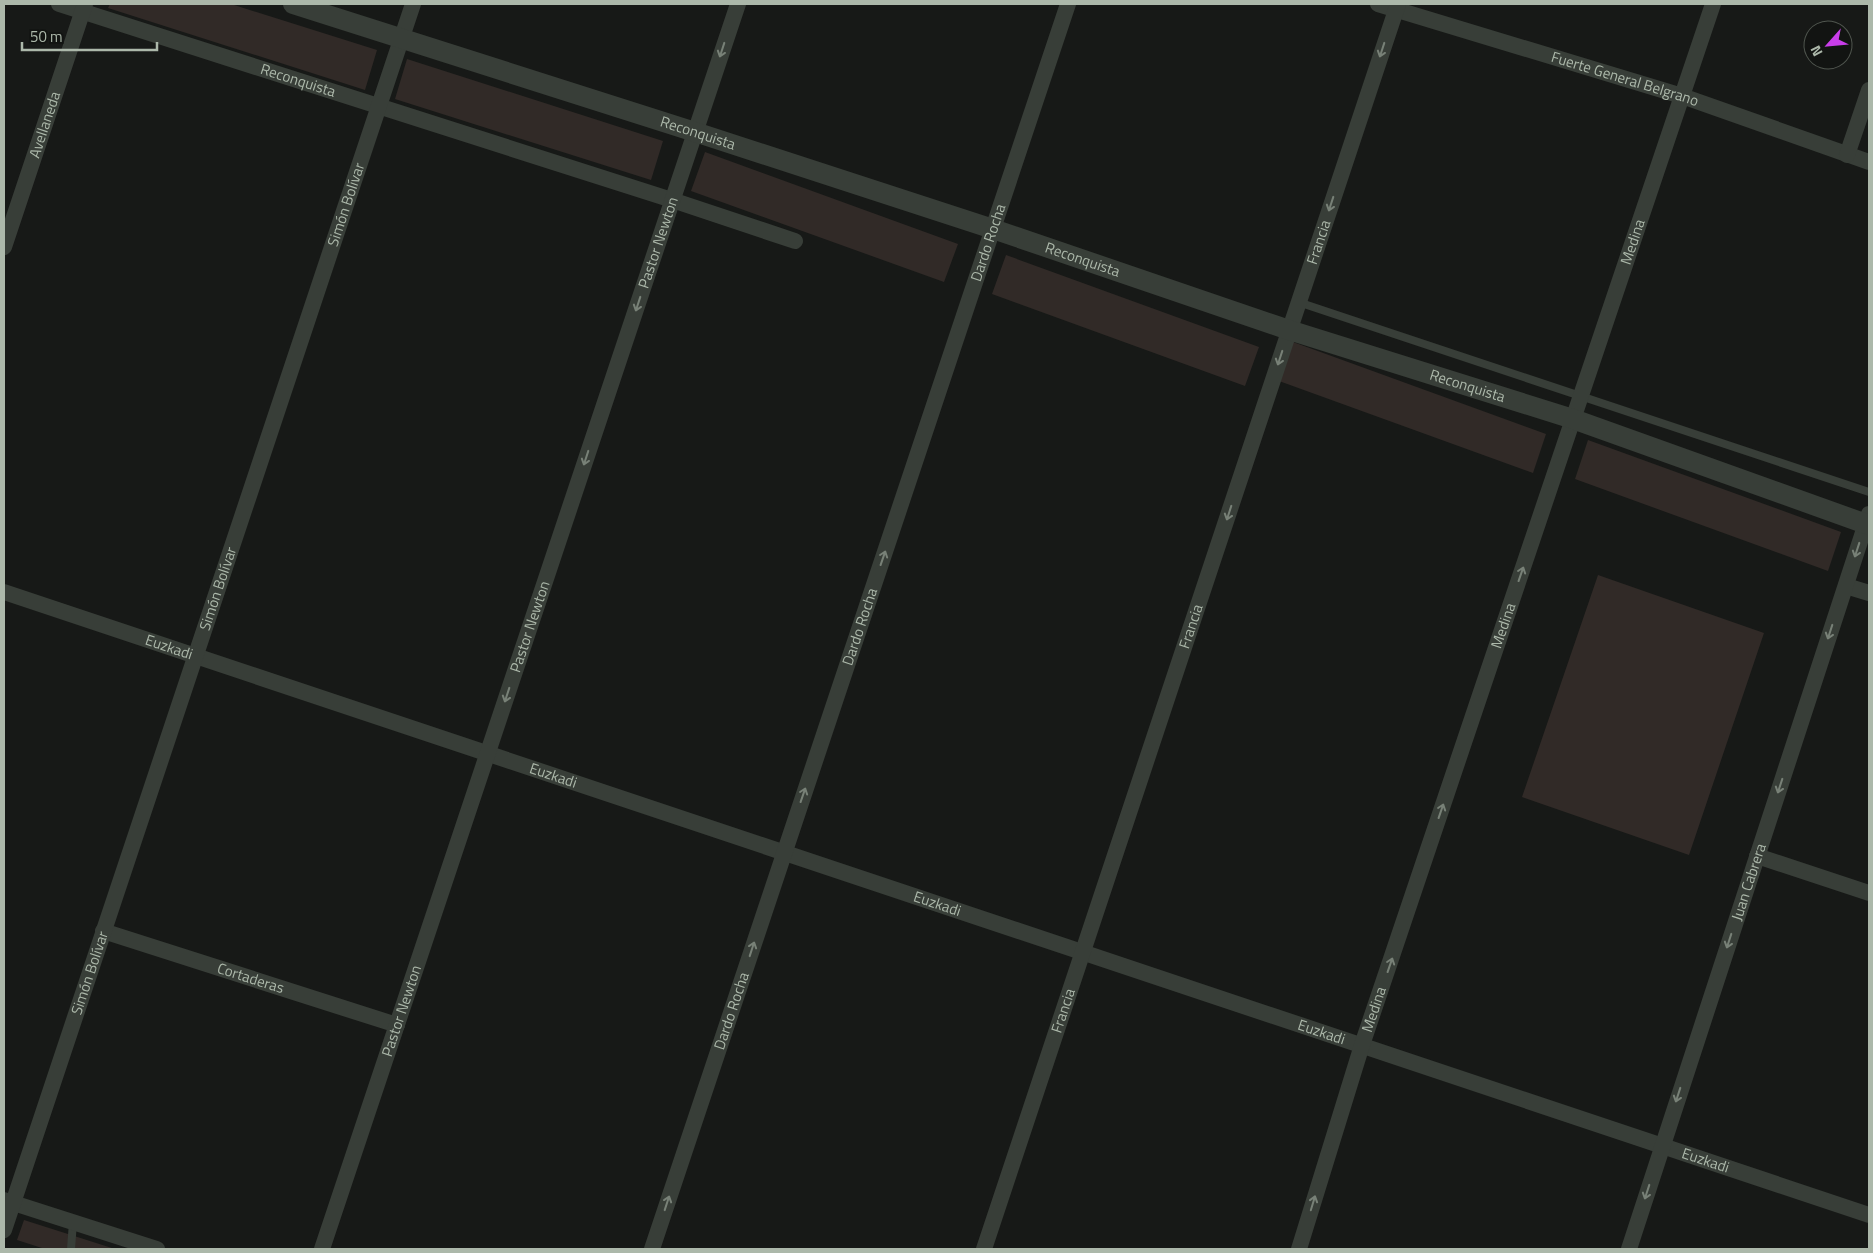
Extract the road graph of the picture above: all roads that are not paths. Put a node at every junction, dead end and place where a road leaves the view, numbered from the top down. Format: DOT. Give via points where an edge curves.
graph roads {
  1 [pos="59,4"];
  2 [pos="292,4"];
  3 [pos="413,4"];
  4 [pos="738,4"];
  5 [pos="1068,4"];
  6 [pos="1378,4"];
  7 [pos="1713,4"];
  8 [pos="1396,7"];
  9 [pos="83,8"];
  10 [pos="401,39"];
  11 [pos="1869,90"];
  12 [pos="1682,96"];
  13 [pos="379,106"];
  14 [pos="695,132"];
  15 [pos="1847,155"];
  16 [pos="1869,162"];
  17 [pos="672,200"];
  18 [pos="993,229"];
  19 [pos="795,241"];
  20 [pos="4,247"];
  21 [pos="1298,302"];
  22 [pos="1289,330"];
  23 [pos="1581,396"];
  24 [pos="1573,419"];
  25 [pos="1869,492"];
  26 [pos="1868,521"];
  27 [pos="1846,586"];
  28 [pos="4,592"];
  29 [pos="1869,593"];
  30 [pos="195,656"];
  31 [pos="488,754"];
  32 [pos="784,853"];
  33 [pos="1757,856"];
  34 [pos="1869,893"];
  35 [pos="103,931"];
  36 [pos="1082,952"];
  37 [pos="397,1025"];
  38 [pos="1362,1046"];
  39 [pos="1661,1145"];
  40 [pos="8,1201"];
  41 [pos="1869,1215"];
  42 [pos="73,1222"];
  43 [pos="4,1230"];
  44 [pos="138,1246"];
  45 [pos="71,1249"];
  46 [pos="158,1249"];
  47 [pos="322,1249"];
  48 [pos="652,1249"];
  49 [pos="984,1249"];
  50 [pos="1299,1249"];
  51 [pos="1628,1249"];
  1 -- 9 [label="street, Reconquista"];
  2 -- 10 [label="street, Reconquista"];
  3 -- 10 [label="street, Simón Bolívar"];
  4 -- 14 [label="street, Pastor Newton, one-way"];
  5 -- 18 [label="street, Dardo Rocha"];
  6 -- 8 [label="street, Fuerte General Belgrano"];
  7 -- 12 [label="street, Medina"];
  8 -- 12 [label="street, Fuerte General Belgrano"];
  8 -- 21 [label="street, Francia, one-way"];
  9 -- 13 [label="street, Reconquista"];
  9 -- 20 [label="street, Avellaneda"];
  10 -- 13 [label="street, Simón Bolívar"];
  10 -- 14 [label="street, Reconquista"];
  11 -- 15 [label="street"];
  12 -- 15 [label="street, Fuerte General Belgrano"];
  12 -- 23 [label="street, Medina"];
  13 -- 17 [label="street, Reconquista"];
  13 -- 30 [label="street, Simón Bolívar"];
  14 -- 17 [label="street, Pastor Newton"];
  14 -- 18 [label="street, Reconquista"];
  15 -- 16 [label="street, Fuerte General Belgrano"];
  17 -- 19 [label="street, Reconquista"];
  17 -- 31 [label="street, Pastor Newton, one-way"];
  18 -- 22 [label="street, Reconquista"];
  32 -- 18 [label="street, Dardo Rocha, one-way"];
  21 -- 22 [label="street, Francia"];
  21 -- 23 [label="lane"];
  22 -- 24 [label="street, Reconquista"];
  22 -- 36 [label="street, Francia, one-way"];
  23 -- 24 [label="street, Medina"];
  23 -- 25 [label="lane"];
  24 -- 26 [label="street, Reconquista"];
  38 -- 24 [label="street, Medina, one-way"];
  26 -- 27 [label="street, Juan Cabrera, one-way"];
  27 -- 29 [label="street"];
  27 -- 33 [label="street, Juan Cabrera, one-way"];
  28 -- 30 [label="street, Euzkadi"];
  30 -- 31 [label="street, Euzkadi"];
  30 -- 35 [label="street, Simón Bolívar"];
  31 -- 32 [label="street, Euzkadi"];
  31 -- 37 [label="street, Pastor Newton"];
  32 -- 36 [label="street, Euzkadi"];
  48 -- 32 [label="street, Dardo Rocha, one-way"];
  33 -- 34 [label="street"];
  33 -- 39 [label="street, Juan Cabrera, one-way"];
  35 -- 37 [label="street, Cortaderas"];
  35 -- 40 [label="street, Simón Bolívar"];
  36 -- 38 [label="street, Euzkadi"];
  36 -- 49 [label="street, Francia"];
  37 -- 47 [label="street, Pastor Newton"];
  38 -- 39 [label="street, Euzkadi"];
  50 -- 38 [label="street, Medina, one-way"];
  39 -- 41 [label="street, Euzkadi"];
  39 -- 51 [label="street, Juan Cabrera, one-way"];
  40 -- 42 [label="street"];
  40 -- 43 [label="street, Simón Bolívar"];
  42 -- 44 [label="street"];
  42 -- 45 [label="lane"];
  44 -- 46 [label="street"];
}
